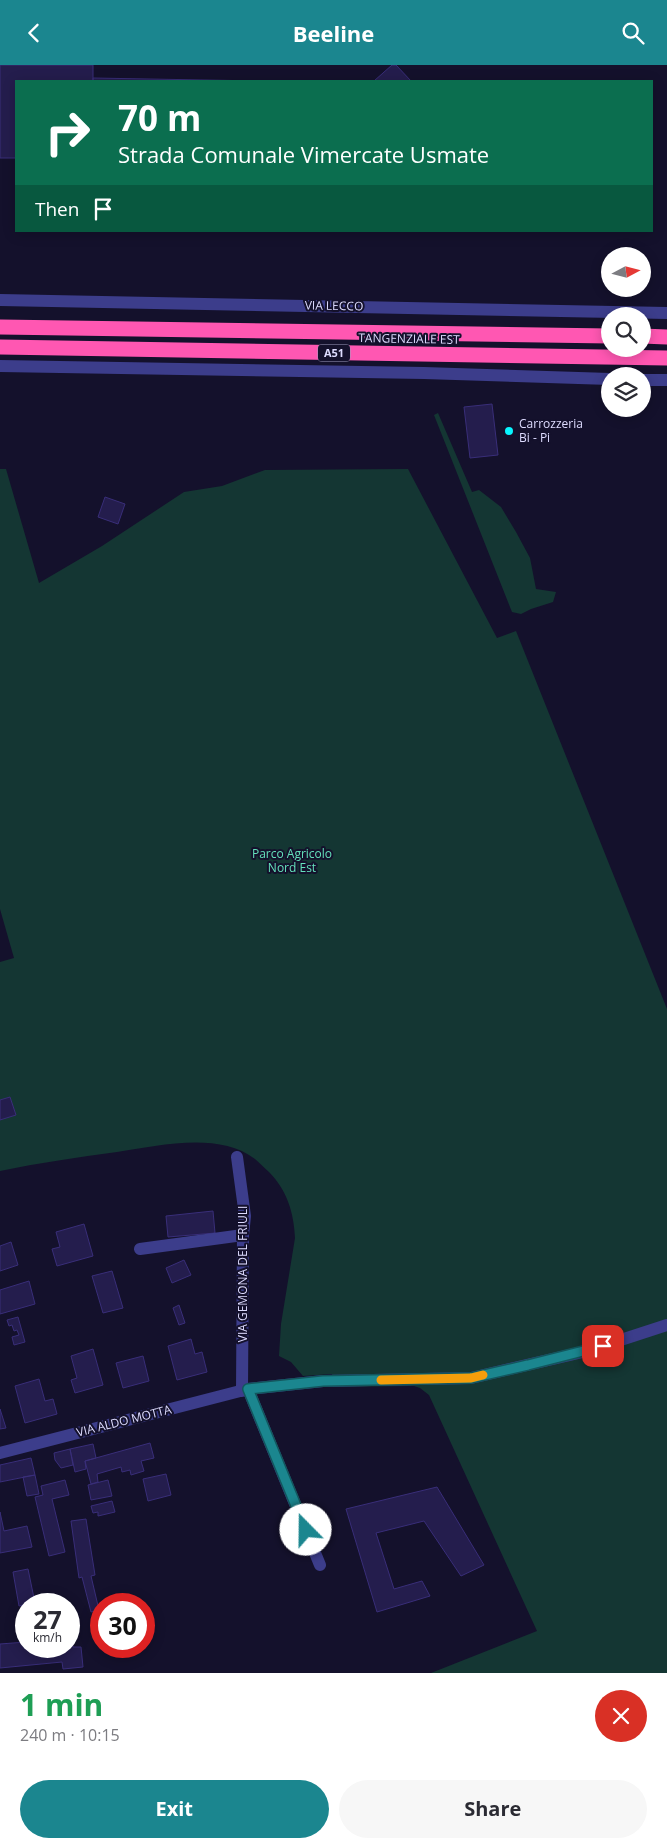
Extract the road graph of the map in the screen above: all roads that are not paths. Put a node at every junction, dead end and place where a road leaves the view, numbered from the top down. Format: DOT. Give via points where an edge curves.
graph roads {
  1 [pos="0,300"];
  2 [pos="667,313"];
  3 [pos="0,327"];
  4 [pos="601,336"];
  5 [pos="651,336"];
  6 [pos="667,337"];
  7 [pos="0,347"];
  8 [pos="667,358"];
  9 [pos="0,366"];
  10 [pos="601,379"];
  11 [pos="651,379"];
  12 [pos="667,380"];
  13 [pos="237,1157"];
  14 [pos="243,1235"];
  15 [pos="140,1249"];
  16 [pos="667,1325"];
  17 [pos="245,1390"];
  18 [pos="0,1453"];
  19 [pos="320,1565"];
  1 -- 2 [label="street, VIA LECCO"];
  3 -- 4 [label="highway, TANGENZIALE EST / A51"];
  5 -- 6 [label="highway"];
  7 -- 8 [label="highway, TANGENZIALE EST / A51"];
  9 -- 10 [label="street"];
  11 -- 12 [label="street"];
  13 -- 14 [label="street, VIA GEMONA DEL FRIULI" via="245,1216"];
  14 -- 15 [label="street"];
  14 -- 17 [label="street, VIA GEMONA DEL FRIULI"];
  16 -- 17 [label="street, VIA ALDO MOTTA" via="587,1351 471,1378 323,1381"];
  17 -- 18 [label="street, VIA ALDO MOTTA"];
  17 -- 19 [label="street"];
}
